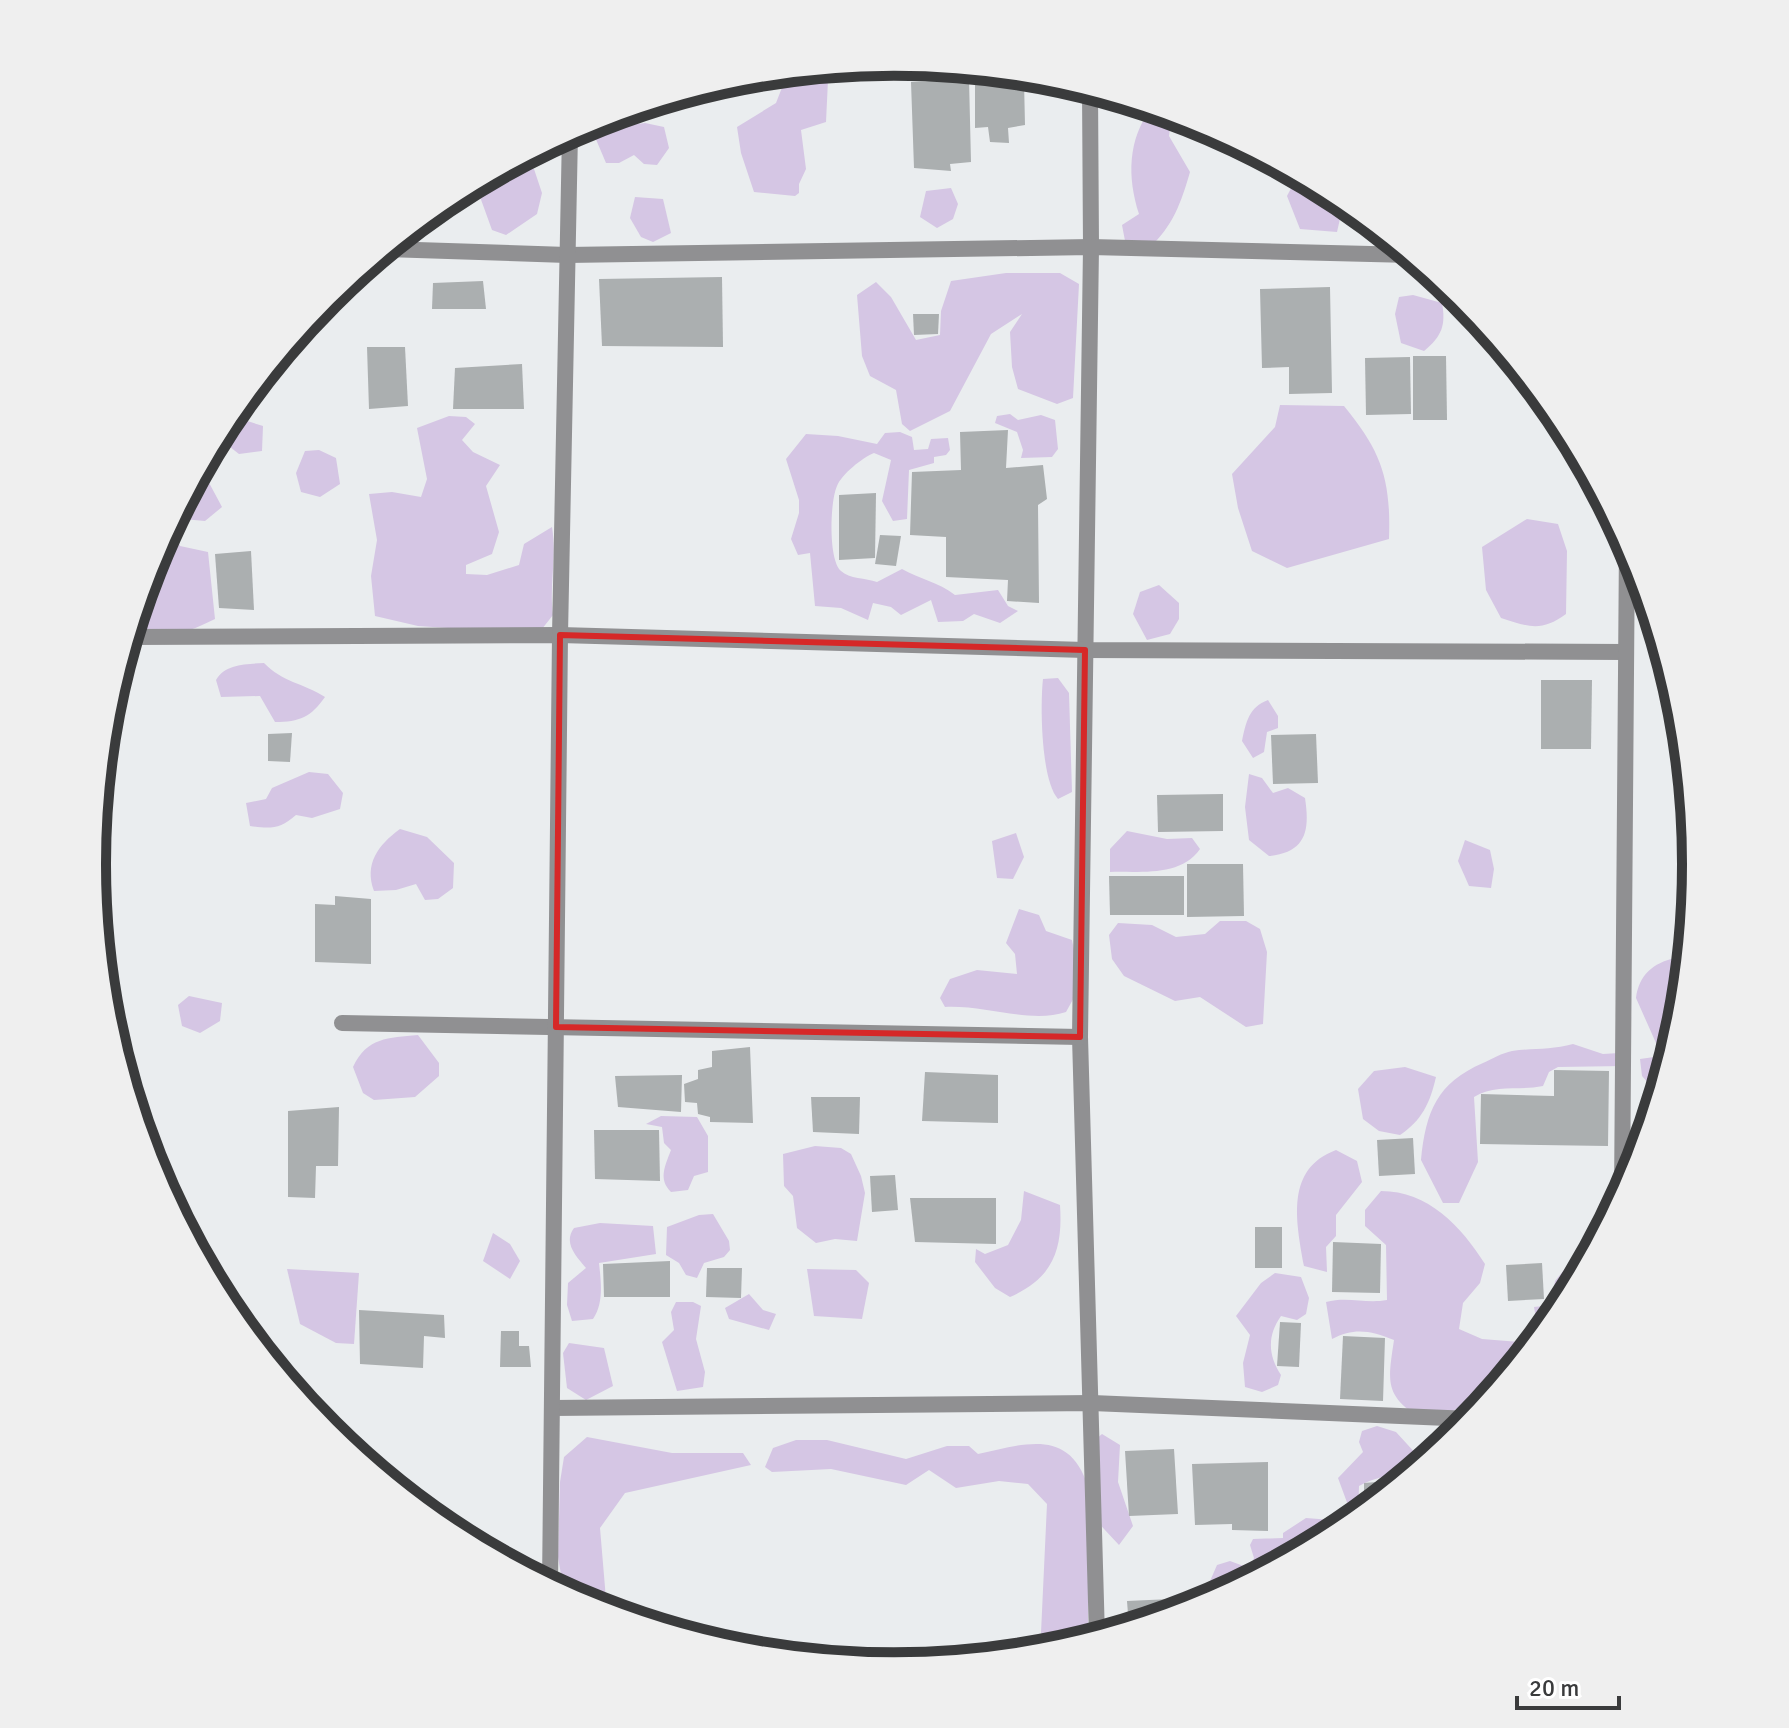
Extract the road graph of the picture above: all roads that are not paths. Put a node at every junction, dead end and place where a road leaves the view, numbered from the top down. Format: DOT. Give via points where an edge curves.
graph roads {
  1 [pos="1090,101"];
  2 [pos="570,146"];
  3 [pos="1091,247"];
  4 [pos="402,250"];
  5 [pos="567,255"];
  6 [pos="1393,255"];
  7 [pos="1627,572"];
  8 [pos="560,635"];
  9 [pos="140,637"];
  10 [pos="1085,650"];
  11 [pos="1626,652"];
  12 [pos="342,1023"];
  13 [pos="556,1027"];
  14 [pos="1080,1037"];
  15 [pos="1622,1168"];
  16 [pos="1092,1403"];
  17 [pos="552,1408"];
  18 [pos="1455,1418"];
  19 [pos="550,1573"];
  20 [pos="1097,1625"];
  1 -- 3 [label="street"];
  2 -- 5 [label="street"];
  3 -- 5 [label="street"];
  3 -- 6 [label="street"];
  3 -- 10 [label="street"];
  4 -- 5 [label="street"];
  5 -- 8 [label="street"];
  7 -- 11 [label="street"];
  8 -- 9 [label="street"];
  8 -- 10 [label="street"];
  8 -- 13 [label="street"];
  10 -- 11 [label="street"];
  10 -- 14 [label="street"];
  11 -- 15 [label="street"];
  12 -- 13 [label="street"];
  13 -- 14 [label="street"];
  13 -- 17 [label="street"];
  14 -- 16 [label="street"];
  16 -- 17 [label="street"];
  16 -- 18 [label="street"];
  16 -- 20 [label="street"];
  17 -- 19 [label="street"];
}
